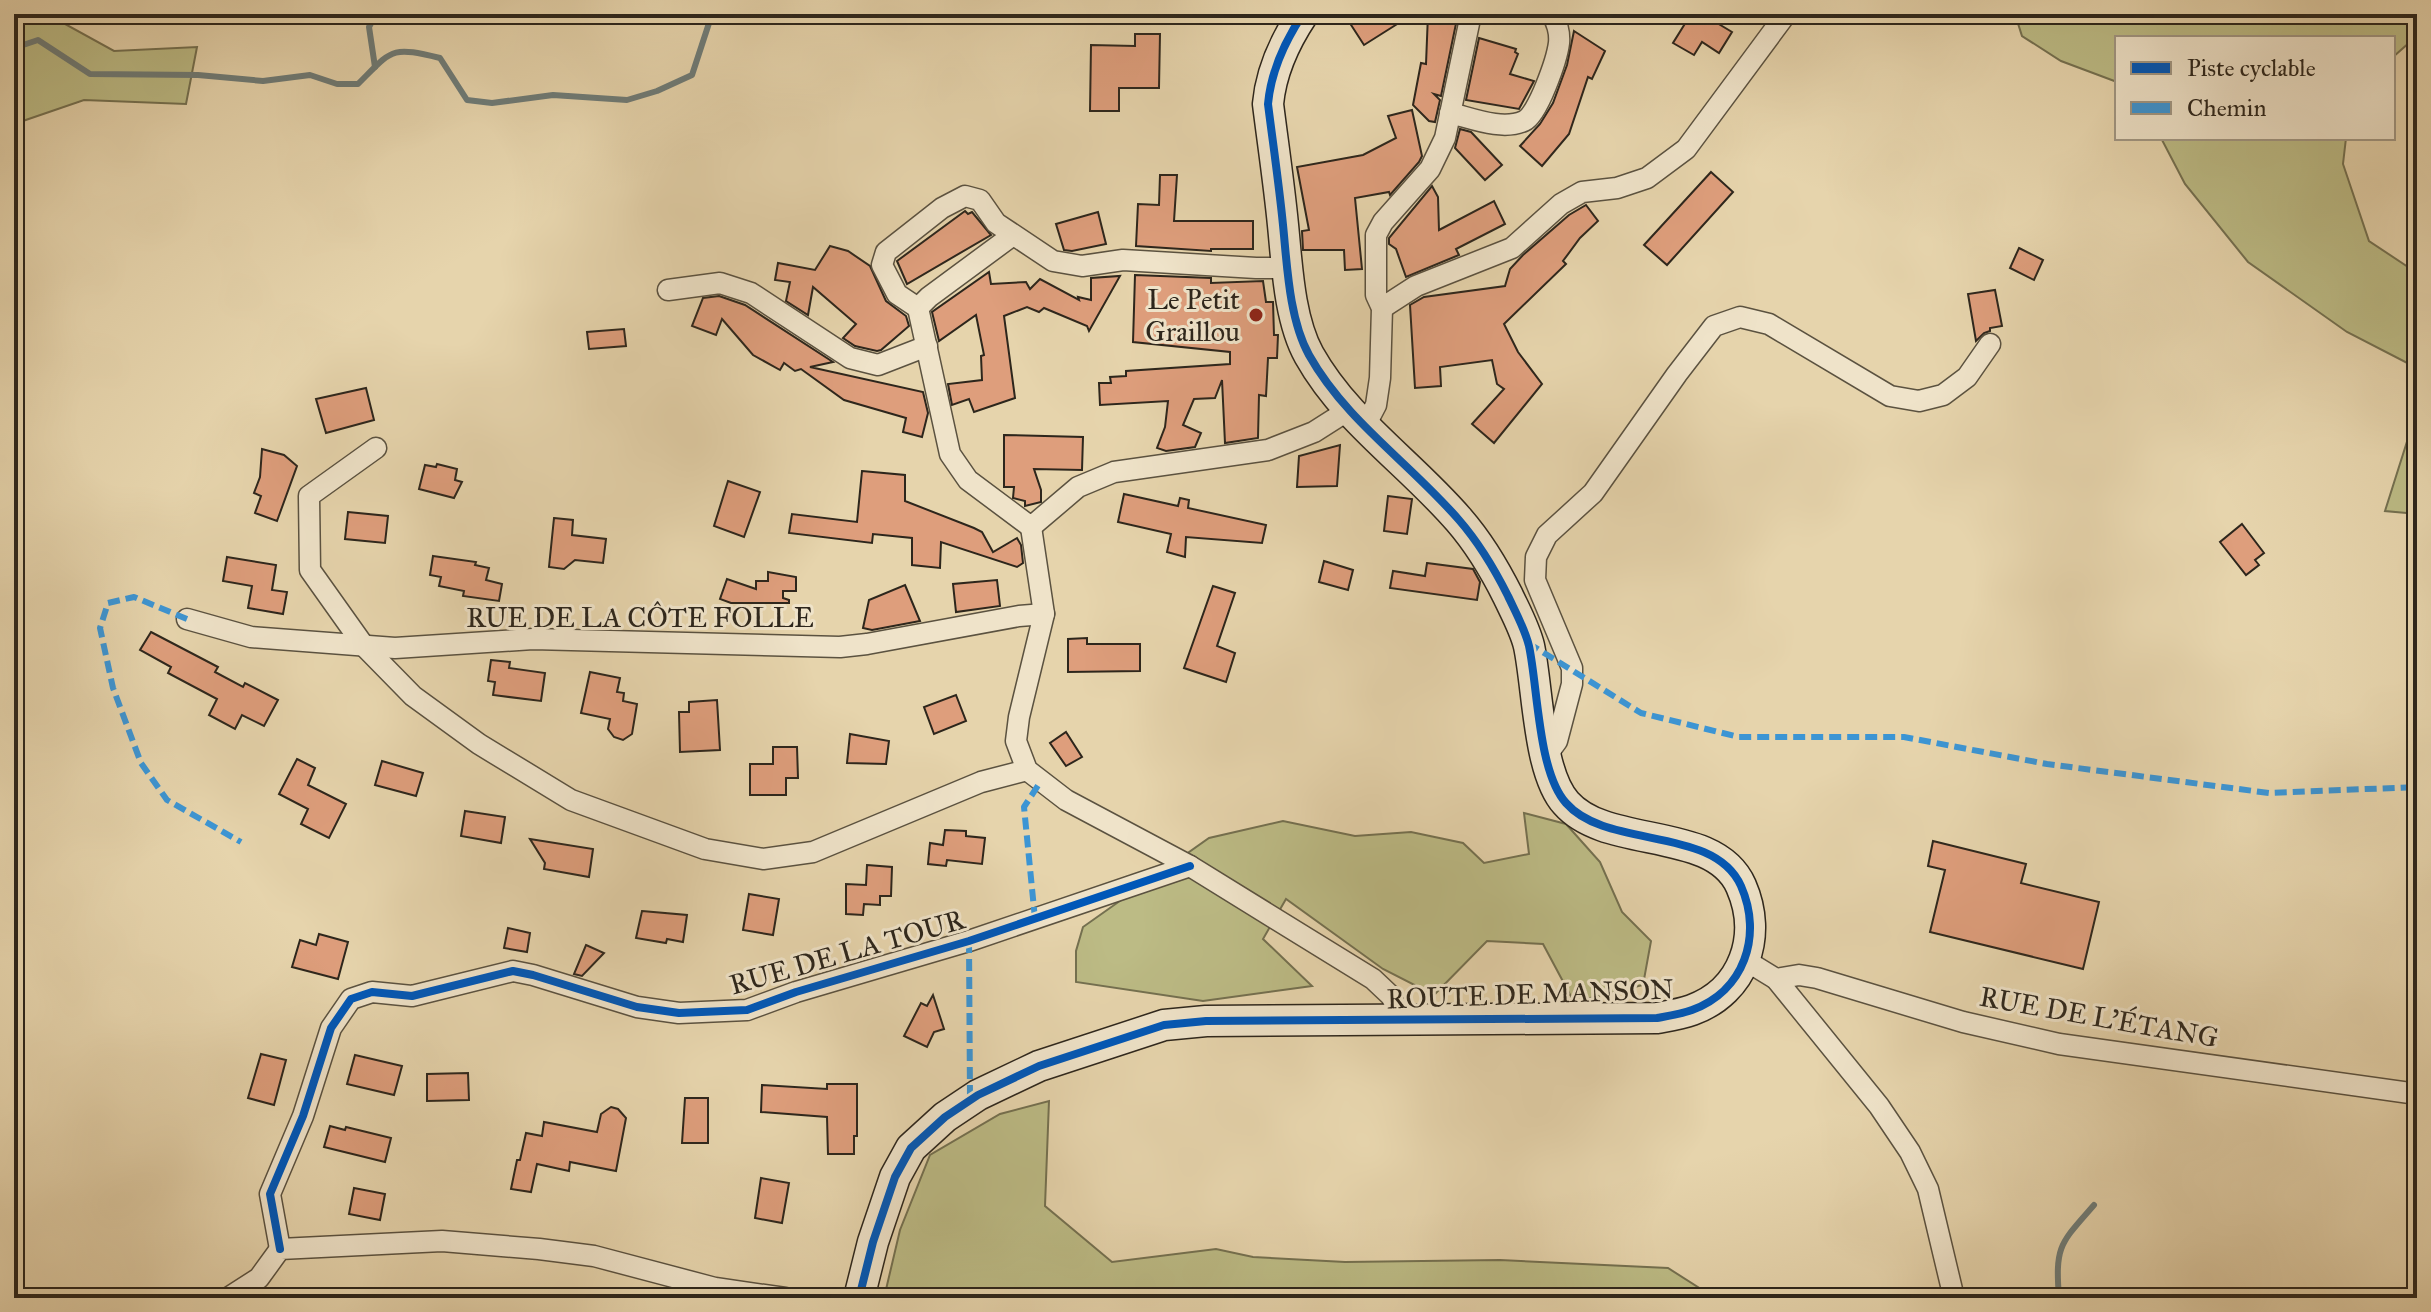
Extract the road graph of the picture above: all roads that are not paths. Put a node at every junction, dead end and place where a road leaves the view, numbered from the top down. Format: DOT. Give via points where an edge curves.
graph roads {
  1 [pos="1303,14"];
  2 [pos="1471,14"];
  3 [pos="1551,14"];
  4 [pos="1786,14"];
  5 [pos="1450,113"];
  6 [pos="1013,235"];
  7 [pos="1288,268"];
  8 [pos="668,290"];
  9 [pos="918,308"];
  10 [pos="1382,308"];
  11 [pos="1990,344"];
  12 [pos="927,346"];
  13 [pos="1356,419"];
  14 [pos="376,448"];
  15 [pos="1031,527"];
  16 [pos="1044,614"];
  17 [pos="187,619"];
  18 [pos="364,646"];
  19 [pos="1546,756"];
  20 [pos="1027,770"];
  21 [pos="1190,866"];
  22 [pos="1745,960"];
  23 [pos="1776,979"];
  24 [pos="1404,1021"];
  25 [pos="2417,1094"];
  26 [pos="280,1249"];
  27 [pos="228,1298"];
  28 [pos="785,1298"];
  29 [pos="859,1298"];
  30 [pos="1954,1298"];
  1 -- 7 [label="street" via="1273,74 1268,104"];
  2 -- 5 [label="street"];
  3 -- 5 [label="street" via="1559,43 1537,110 1525,121 1503,125"];
  4 -- 10 [label="street" via="1686,149 1647,178 1582,192 1512,248 1416,286"];
  5 -- 10 [label="street" via="1430,169 1376,235 1376,295"];
  6 -- 7 [label="street" via="1053,261 1082,266 1123,260"];
  6 -- 9 [label="street"];
  6 -- 9 [label="street" via="996,223 980,200 965,196 942,208 886,252 882,265 897,294"];
  7 -- 13 [label="street, ROUTE DE MANSON" via="1308,354"];
  8 -- 12 [label="street" via="720,283 751,293 850,358 878,365"];
  9 -- 12 [label="street"];
  10 -- 13 [label="street" via="1376,405"];
  11 -- 19 [label="street" via="1967,377 1943,395 1919,401 1890,396 1769,324 1740,317 1714,326 1593,493 1547,535 1536,557 1535,580 1572,668 1557,741"];
  12 -- 15 [label="street" via="950,454 968,480"];
  13 -- 15 [label="street" via="1268,450 1114,472 1078,487"];
  13 -- 19 [label="street, ROUTE DE MANSON" via="1458,519 1487,557 1528,643"];
  14 -- 18 [label="street" via="309,496 310,570"];
  15 -- 16 [label="street"];
  16 -- 18 [label="street, RUE DE LA CÔTE FOLLE" via="840,647 533,639"];
  16 -- 20 [label="street" via="1016,741"];
  17 -- 18 [label="street, RUE DE LA CÔTE FOLLE" via="251,637"];
  18 -- 20 [label="street" via="413,696 571,800 705,849 763,859 813,852 981,782"];
  19 -- 22 [label="street, ROUTE DE MANSON" via="1559,795 1576,814 1627,833 1681,843 1721,863 1740,884 1751,918"];
  20 -- 21 [label="street" via="1066,800"];
  21 -- 24 [label="street" via="1373,979 1391,996"];
  21 -- 26 [label="street, RUE DE LA TOUR" via="747,1010 679,1013 637,1007 513,971 412,996 372,992 351,999 331,1028 303,1116 270,1194"];
  22 -- 23 [label="street"];
  22 -- 24 [label="street, ROUTE DE MANSON" via="1732,984 1716,997 1692,1010 1657,1018"];
  23 -- 25 [label="street, RUE DE L'ÉTANG" via="1817,978 1921,1011 2059,1044"];
  23 -- 30 [label="street" via="1910,1152 1928,1189"];
  24 -- 29 [label="street, ROUTE DE MANSON" via="1164,1025 1039,1066 978,1095 911,1148 886,1200"];
  26 -- 27 [label="street" via="259,1278"];
  26 -- 28 [label="street" via="442,1241 525,1248 594,1256 715,1288"];
}
